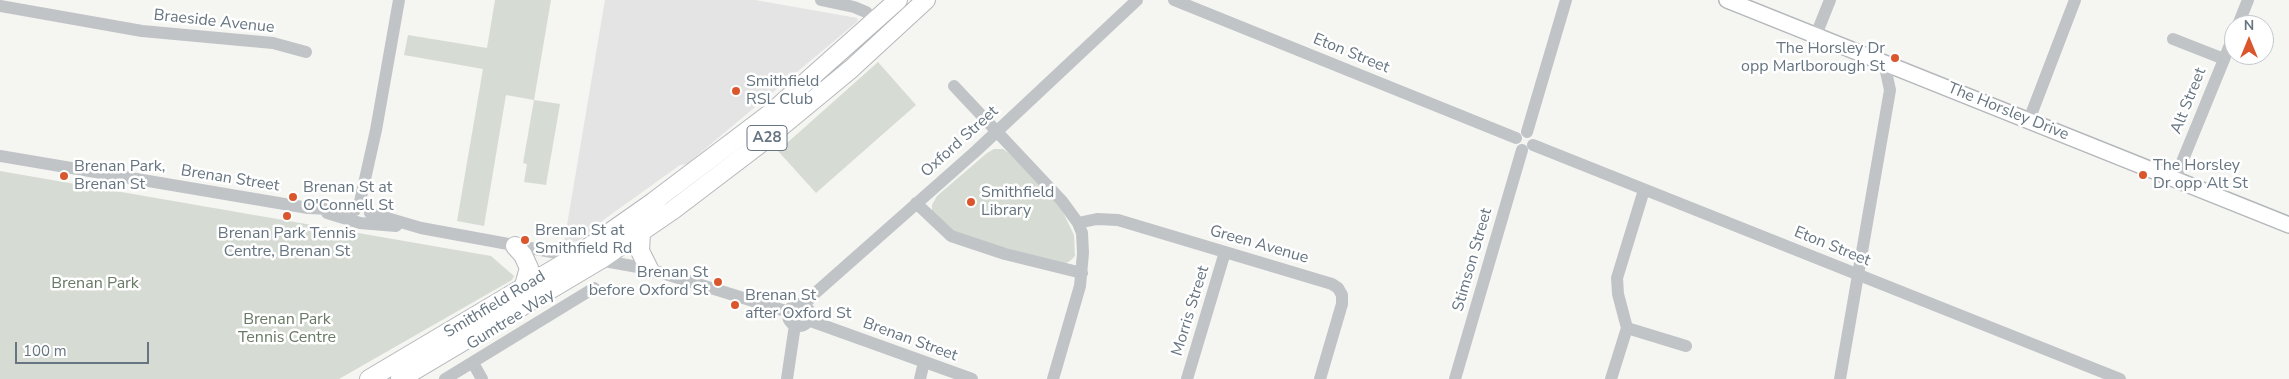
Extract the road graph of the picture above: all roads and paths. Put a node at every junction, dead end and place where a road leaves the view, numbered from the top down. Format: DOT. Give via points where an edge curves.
graph roads {
  1 [pos="399,0"];
  2 [pos="821,0"];
  3 [pos="898,0"];
  4 [pos="926,0"];
  5 [pos="1137,0"];
  6 [pos="1174,0"];
  7 [pos="1566,0"];
  8 [pos="1727,0"];
  9 [pos="1830,0"];
  10 [pos="2075,0"];
  11 [pos="2248,0"];
  12 [pos="0,6"];
  13 [pos="2242,15"];
  14 [pos="875,21"];
  15 [pos="1816,35"];
  16 [pos="2173,39"];
  17 [pos="306,52"];
  18 [pos="2224,59"];
  19 [pos="1879,60"];
  20 [pos="1913,74"];
  21 [pos="954,86"];
  22 [pos="1890,90"];
  23 [pos="2029,120"];
  24 [pos="998,131"];
  25 [pos="1521,135"];
  26 [pos="1527,147"];
  27 [pos="0,156"];
  28 [pos="671,179"];
  29 [pos="2175,179"];
  30 [pos="1644,190"];
  31 [pos="916,203"];
  32 [pos="362,214"];
  33 [pos="1078,223"];
  34 [pos="2289,225"];
  35 [pos="641,232"];
  36 [pos="597,241"];
  37 [pos="515,246"];
  38 [pos="1226,252"];
  39 [pos="576,256"];
  40 [pos="600,260"];
  41 [pos="649,269"];
  42 [pos="1082,273"];
  43 [pos="1858,274"];
  44 [pos="594,288"];
  45 [pos="523,289"];
  46 [pos="803,306"];
  47 [pos="788,312"];
  48 [pos="808,320"];
  49 [pos="795,325"];
  50 [pos="1627,328"];
  51 [pos="1686,346"];
  52 [pos="924,362"];
  53 [pos="472,363"];
  54 [pos="369,379"];
  55 [pos="400,379"];
  56 [pos="445,379"];
  57 [pos="482,379"];
  58 [pos="787,379"];
  59 [pos="920,379"];
  60 [pos="972,379"];
  61 [pos="1053,379"];
  62 [pos="1188,379"];
  63 [pos="1320,379"];
  64 [pos="1455,379"];
  65 [pos="1611,379"];
  66 [pos="1840,379"];
  67 [pos="2120,379"];
  1 -- 32 [label="street"];
  2 -- 14 [label="street" via="854,7"];
  3 -- 14 [label="highway, Smithfield Road / A28"];
  4 -- 35 [label="highway, Smithfield Road / A28" via="851,69 765,140"];
  5 -- 24 [label="street, Oxford Street"];
  6 -- 25 [label="street, Eton Street"];
  7 -- 25 [label="street"];
  8 -- 15 [label="main road, The Horsley Drive"];
  9 -- 15 [label="street"];
  10 -- 23 [label="street"];
  11 -- 13 [label="street"];
  12 -- 17 [label="street, Braeside Avenue" via="142,31 273,43"];
  14 -- 36 [label="highway, Smithfield Road / A28" via="772,112"];
  15 -- 19 [label="main road, The Horsley Drive"];
  16 -- 18 [label="street"];
  18 -- 29 [label="street, Alt Street"];
  19 -- 20 [label="main road, The Horsley Drive"];
  19 -- 22 [label="street" via="1885,68"];
  20 -- 22 [label="street" via="1900,78"];
  20 -- 23 [label="main road, The Horsley Drive"];
  21 -- 24 [label="street"];
  22 -- 43 [label="street"];
  23 -- 29 [label="main road, The Horsley Drive"];
  24 -- 31 [label="street, Oxford Street"];
  24 -- 33 [label="street"];
  25 -- 26 [label="street" via="1531,136"];
  26 -- 30 [label="street, Eton Street"];
  26 -- 64 [label="street, Stimson Street"];
  27 -- 32 [label="street, Brenan Street" via="308,208"];
  28 -- 36 [label="highway" via="620,216"];
  29 -- 34 [label="main road, The Horsley Drive"];
  30 -- 43 [label="street, Eton Street"];
  30 -- 50 [label="street" via="1617,278"];
  31 -- 42 [label="street" via="951,236 1005,254"];
  31 -- 46 [label="street, Oxford Street"];
  32 -- 37 [label="street, Brenan Street"];
  33 -- 38 [label="street, Green Avenue" via="1097,219 1118,220"];
  33 -- 42 [label="street" via="1084,242"];
  35 -- 40 [label="highway, Smithfield Road / A28"];
  35 -- 41 [label="highway" via="640,251"];
  36 -- 39 [label="highway, Smithfield Road / A28"];
  37 -- 39 [label="street, Brenan Street"];
  37 -- 45 [label="highway" via="529,268"];
  38 -- 62 [label="street, Morris Street"];
  38 -- 63 [label="street, Green Avenue" via="1338,288 1342,304"];
  39 -- 40 [label="street, Brenan Street"];
  39 -- 45 [label="highway, Smithfield Road / A28"];
  40 -- 41 [label="street, Brenan Street"];
  40 -- 55 [label="highway, Smithfield Road / A28"];
  41 -- 47 [label="street, Brenan Street"];
  42 -- 61 [label="street"];
  43 -- 66 [label="street"];
  43 -- 67 [label="street, Eton Street"];
  44 -- 53 [label="street, Gumtree Way"];
  45 -- 54 [label="highway, Smithfield Road / A28"];
  46 -- 47 [label="street" via="796,305"];
  46 -- 48 [label="street" via="808,310"];
  47 -- 49 [label="street" via="790,321"];
  48 -- 49 [label="street" via="801,326"];
  48 -- 52 [label="street, Brenan Street"];
  49 -- 58 [label="street"];
  50 -- 51 [label="street"];
  50 -- 65 [label="street"];
  52 -- 59 [label="street"];
  52 -- 60 [label="street, Brenan Street"];
  53 -- 56 [label="street, Gumtree Way"];
  53 -- 57 [label="street"];
}
